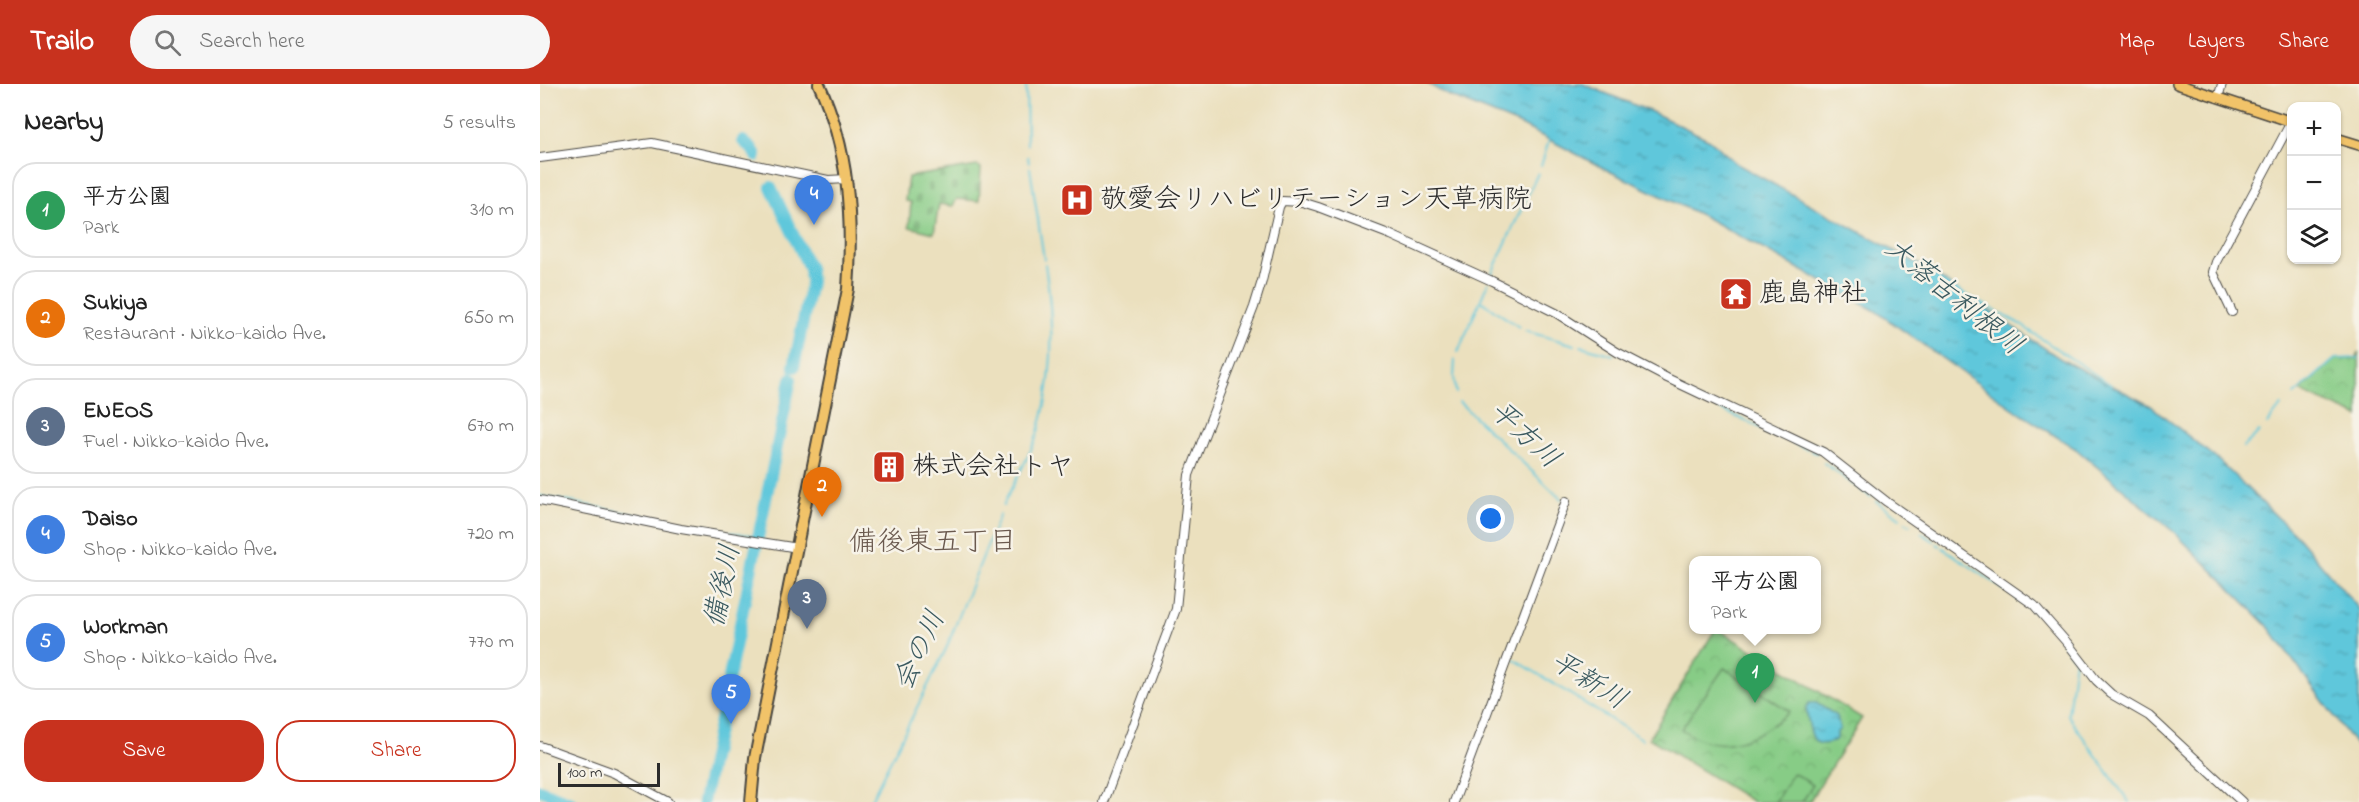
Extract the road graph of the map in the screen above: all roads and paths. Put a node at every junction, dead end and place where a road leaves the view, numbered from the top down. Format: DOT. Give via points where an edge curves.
graph roads {
  1 [pos="819,84"];
  2 [pos="2177,84"];
  3 [pos="2222,84"];
  4 [pos="2218,98"];
  5 [pos="2287,121"];
  6 [pos="2287,129"];
  7 [pos="2341,139"];
  8 [pos="2359,145"];
  9 [pos="540,158"];
  10 [pos="847,179"];
  11 [pos="2232,312"];
  12 [pos="540,500"];
  13 [pos="1566,501"];
  14 [pos="798,548"];
  15 [pos="540,746"];
  16 [pos="668,802"];
  17 [pos="751,802"];
  18 [pos="1104,802"];
  19 [pos="1454,802"];
  20 [pos="2242,802"];
  1 -- 10 [label="highway"];
  2 -- 4 [label="main road"];
  3 -- 4 [label="street"];
  4 -- 5 [label="main road"];
  6 -- 11 [label="street" via="2216,262 2213,272"];
  7 -- 8 [label="main road"];
  9 -- 10 [label="street" via="652,143 828,180"];
  10 -- 14 [label="highway" via="848,289"];
  12 -- 14 [label="street"];
  13 -- 19 [label="street"];
  14 -- 17 [label="highway" via="755,758"];
  15 -- 16 [label="street" via="614,773"];
  18 -- 20 [label="street" via="1176,609 1189,475 1254,307 1279,207 1282,201 1289,200 1391,235 1492,281 1556,313 1637,362 1823,452 2034,605 2096,680 2111,694 2149,716"];
}
